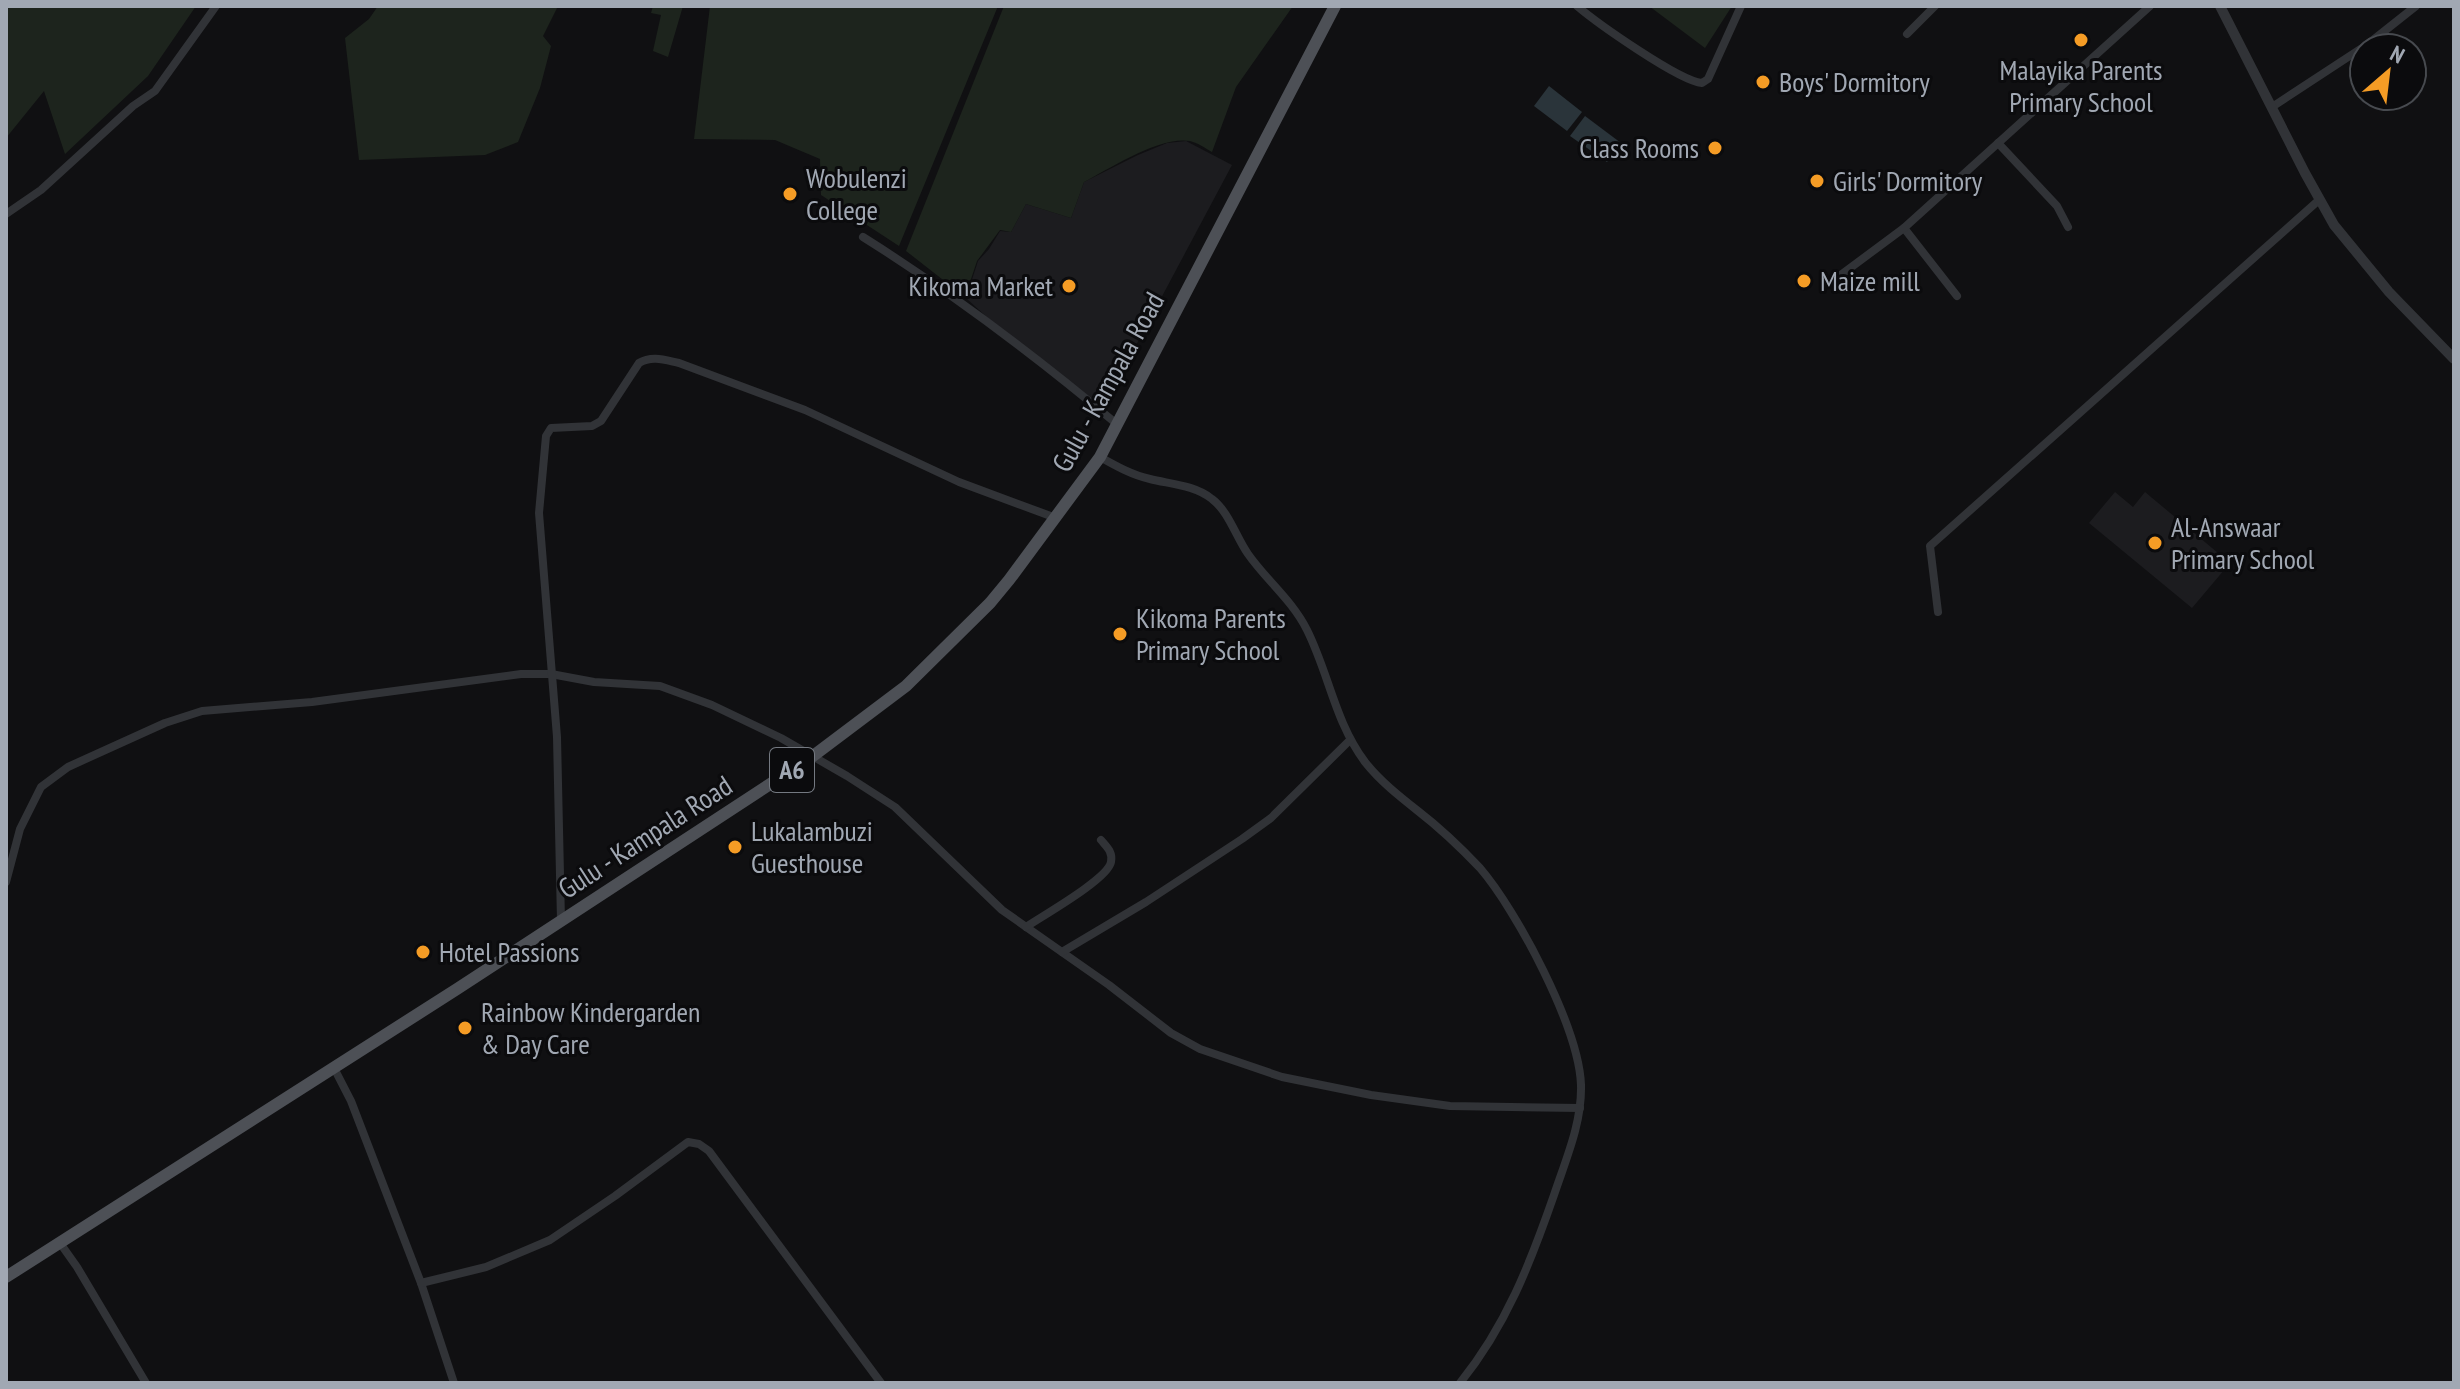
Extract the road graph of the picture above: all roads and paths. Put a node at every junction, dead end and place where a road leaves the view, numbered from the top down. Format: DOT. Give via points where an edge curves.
graph roads {
  1 [pos="216,6"];
  2 [pos="1335,6"];
  3 [pos="1577,6"];
  4 [pos="1741,6"];
  5 [pos="1935,6"];
  6 [pos="2150,6"];
  7 [pos="2220,6"];
  8 [pos="2416,6"];
  9 [pos="1907,34"];
  10 [pos="2272,107"];
  11 [pos="1998,143"];
  12 [pos="2319,200"];
  13 [pos="6,214"];
  14 [pos="2068,227"];
  15 [pos="1904,228"];
  16 [pos="863,237"];
  17 [pos="1838,277"];
  18 [pos="1957,296"];
  19 [pos="2454,359"];
  20 [pos="1118,425"];
  21 [pos="1100,457"];
  22 [pos="1056,518"];
  23 [pos="1938,612"];
  24 [pos="551,674"];
  25 [pos="1350,740"];
  26 [pos="813,756"];
  27 [pos="1101,840"];
  28 [pos="6,882"];
  29 [pos="561,921"];
  30 [pos="1026,927"];
  31 [pos="1062,952"];
  32 [pos="334,1068"];
  33 [pos="1580,1108"];
  34 [pos="60,1243"];
  35 [pos="6,1277"];
  36 [pos="421,1283"];
  37 [pos="146,1383"];
  38 [pos="454,1383"];
  39 [pos="881,1383"];
  40 [pos="1460,1383"];
  1 -- 13 [label="street" via="155,91"];
  2 -- 20 [label="main road, Gulu - Kampala Road / A6"];
  3 -- 4 [label="street" via="1682,76 1702,83"];
  5 -- 9 [label="street"];
  6 -- 11 [label="street"];
  7 -- 10 [label="street"];
  8 -- 10 [label="street"];
  10 -- 12 [label="street"];
  11 -- 14 [label="street" via="2057,206"];
  11 -- 15 [label="street"];
  12 -- 19 [label="street" via="2389,292"];
  12 -- 23 [label="street" via="1930,546"];
  15 -- 17 [label="street"];
  15 -- 18 [label="street"];
  16 -- 20 [label="street" via="989,323"];
  20 -- 21 [label="main road, Gulu - Kampala Road / A6"];
  21 -- 22 [label="main road, Gulu - Kampala Road / A6"];
  21 -- 25 [label="street" via="1124,471 1199,491 1216,502 1249,555 1299,614"];
  22 -- 24 [label="street" via="959,482 805,410 679,363 647,358 601,421 551,428 546,436 539,513"];
  22 -- 26 [label="main road, Gulu - Kampala Road / A6" via="1009,580 906,686"];
  24 -- 26 [label="street" via="660,686 734,715"];
  24 -- 28 [label="street" via="202,711 165,723 68,767 41,787 20,829"];
  24 -- 29 [label="street"];
  25 -- 31 [label="street" via="1271,818"];
  25 -- 33 [label="street" via="1375,775 1461,849 1501,897 1549,983 1571,1040 1579,1064"];
  26 -- 29 [label="main road, Gulu - Kampala Road / A6"];
  26 -- 30 [label="street" via="895,807"];
  27 -- 30 [label="street" via="1112,856 1106,872"];
  29 -- 32 [label="main road, Gulu - Kampala Road / A6"];
  30 -- 31 [label="street"];
  31 -- 33 [label="street" via="1171,1033 1200,1049 1282,1077 1450,1106"];
  32 -- 34 [label="main road, Gulu - Kampala Road / A6"];
  32 -- 36 [label="street"];
  33 -- 40 [label="street" via="1546,1223 1519,1290 1489,1345"];
  34 -- 35 [label="main road, Gulu - Kampala Road / A6"];
  34 -- 37 [label="street"];
  36 -- 38 [label="street"];
  36 -- 39 [label="street" via="486,1267 550,1240 688,1142 699,1144"];
}
